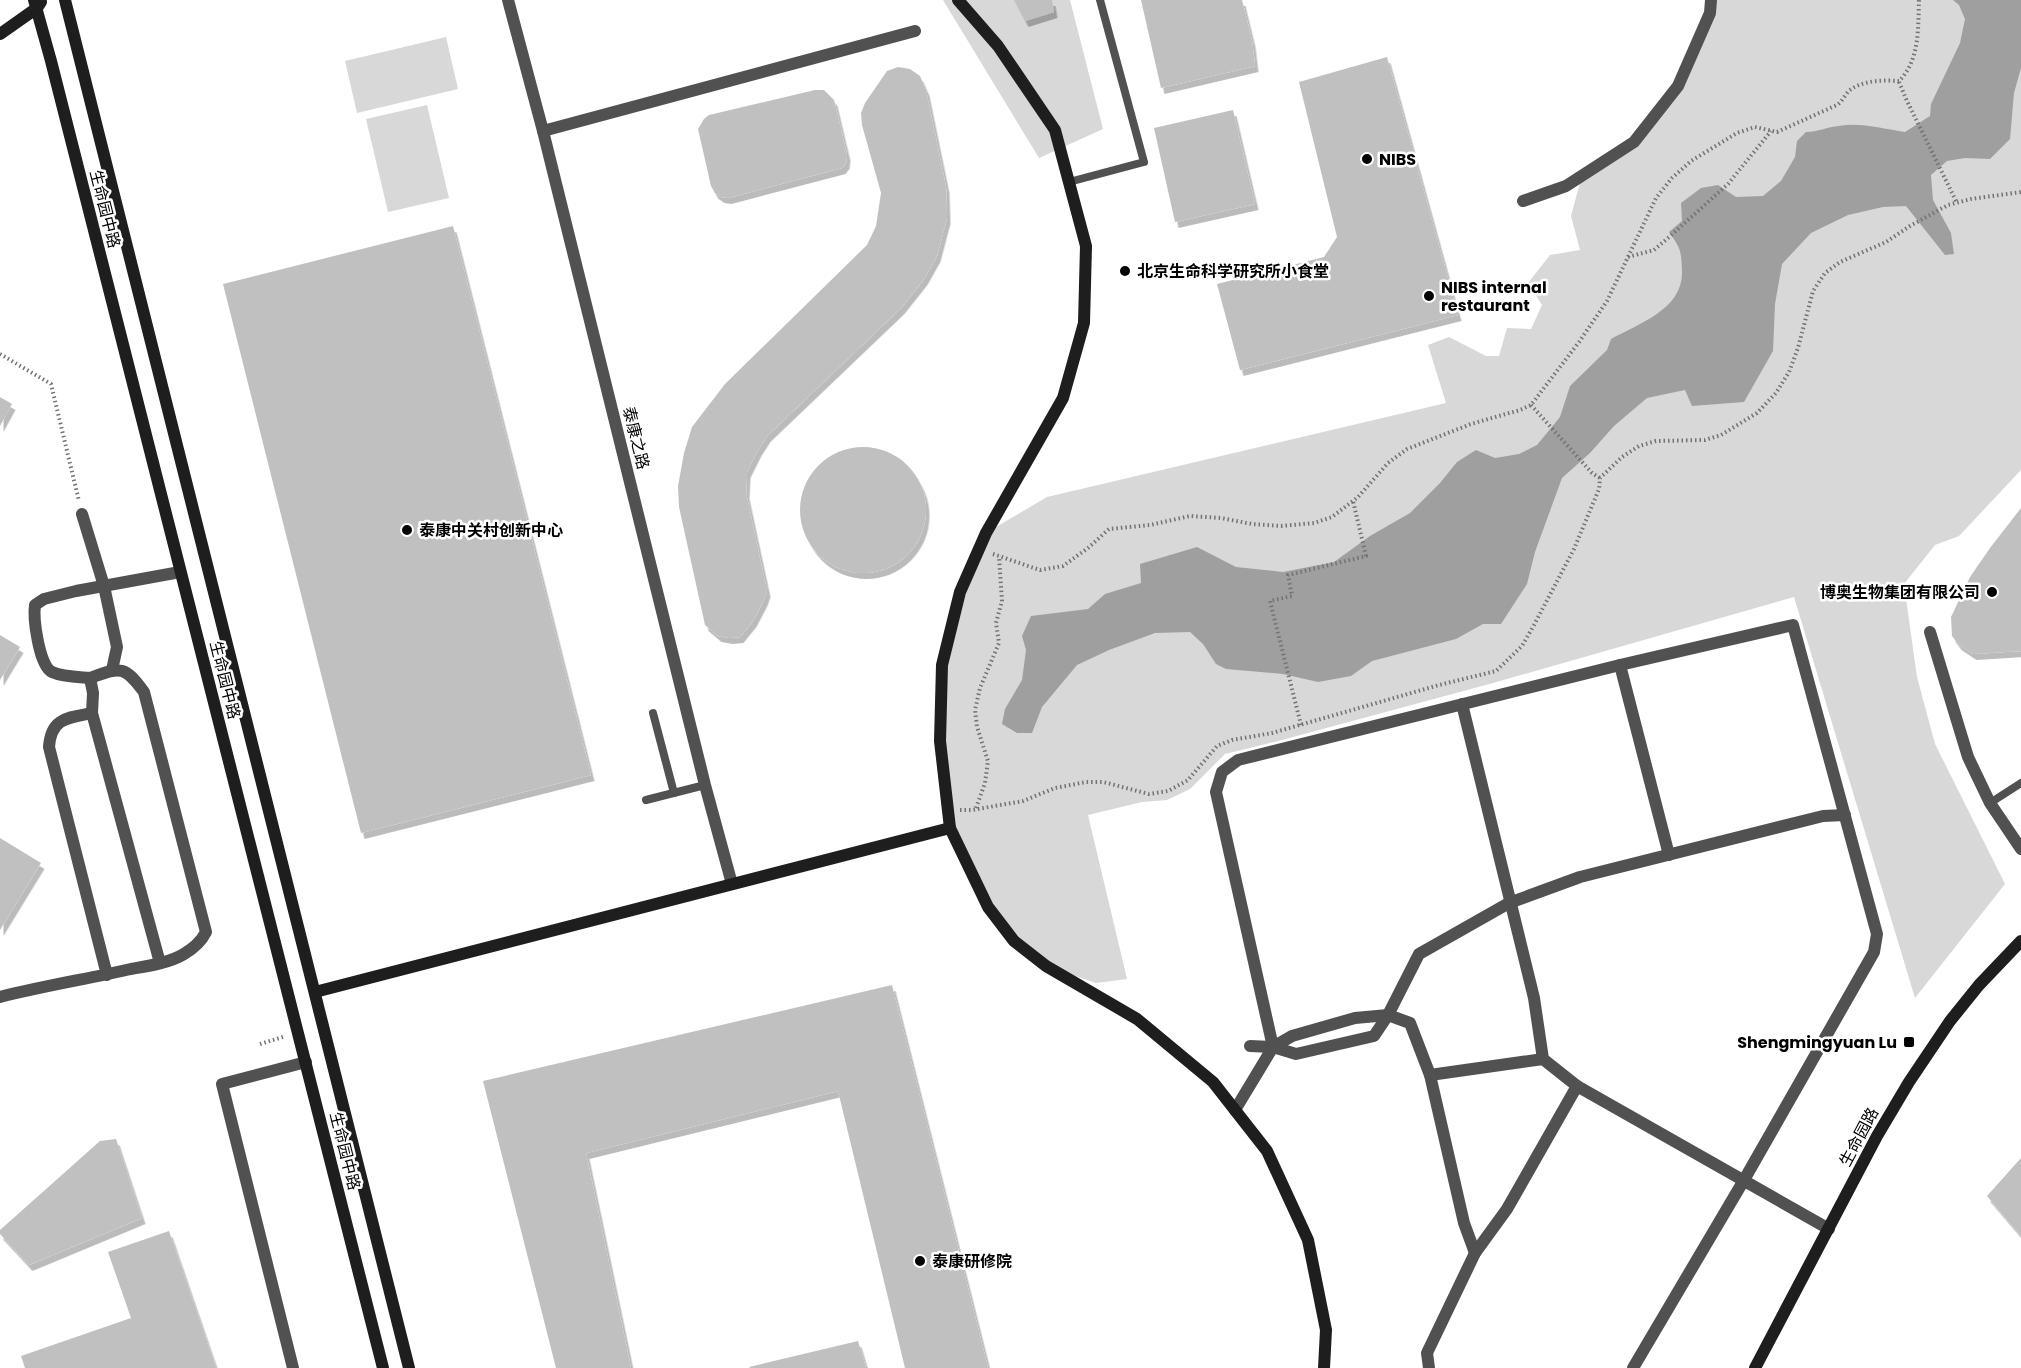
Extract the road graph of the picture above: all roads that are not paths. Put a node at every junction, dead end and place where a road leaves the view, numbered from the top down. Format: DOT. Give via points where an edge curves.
graph roads {
  1 [pos="65,0"];
  2 [pos="508,0"];
  3 [pos="958,0"];
  4 [pos="1100,0"];
  5 [pos="1711,0"];
  6 [pos="38,3"];
  7 [pos="915,31"];
  8 [pos="0,34"];
  9 [pos="543,131"];
  10 [pos="1069,182"];
  11 [pos="1523,201"];
  12 [pos="82,514"];
  13 [pos="180,572"];
  14 [pos="104,586"];
  15 [pos="1930,632"];
  16 [pos="1620,665"];
  17 [pos="112,670"];
  18 [pos="90,678"];
  19 [pos="1462,704"];
  20 [pos="92,713"];
  21 [pos="653,713"];
  22 [pos="2021,783"];
  23 [pos="705,785"];
  24 [pos="674,793"];
  25 [pos="646,800"];
  26 [pos="1990,803"];
  27 [pos="1845,815"];
  28 [pos="950,828"];
  29 [pos="2021,849"];
  30 [pos="1669,855"];
  31 [pos="732,884"];
  32 [pos="1509,903"];
  33 [pos="2021,941"];
  34 [pos="159,963"];
  35 [pos="107,975"];
  36 [pos="315,992"];
  37 [pos="0,997"];
  38 [pos="1388,1015"];
  39 [pos="1250,1046"];
  40 [pos="1273,1047"];
  41 [pos="1543,1059"];
  42 [pos="306,1062"];
  43 [pos="1430,1075"];
  44 [pos="1577,1086"];
  45 [pos="1235,1110"];
  46 [pos="1744,1180"];
  47 [pos="1829,1229"];
  48 [pos="1475,1253"];
  49 [pos="293,1368"];
  50 [pos="383,1368"];
  51 [pos="409,1368"];
  52 [pos="1323,1368"];
  53 [pos="1429,1368"];
  54 [pos="1633,1368"];
  55 [pos="1755,1368"];
  1 -- 36 [label="street, 生命园中路"];
  2 -- 9 [label="street, 泰康之路"];
  3 -- 10 [label="street" via="998,46 1055,130"];
  4 -- 10 [label="lane" via="1144,162"];
  5 -- 11 [label="street" via="1710,13 1678,86 1634,141 1566,186"];
  6 -- 8 [label="street"];
  6 -- 13 [label="street, 生命园中路"];
  7 -- 9 [label="street"];
  9 -- 23 [label="street, 泰康之路"];
  10 -- 28 [label="street" via="1086,246 1084,323 1063,398 986,532 960,592 942,665 940,741"];
  12 -- 14 [label="street"];
  13 -- 14 [label="street"];
  13 -- 42 [label="street, 生命园中路"];
  14 -- 17 [label="street" via="117,647"];
  14 -- 18 [label="street" via="44,598 35,604 33,617 44,664 51,672"];
  15 -- 26 [label="street" via="1968,757"];
  16 -- 19 [label="street"];
  16 -- 27 [label="street" via="1793,625"];
  16 -- 30 [label="street"];
  17 -- 18 [label="street"];
  17 -- 34 [label="street" via="124,671 144,692 206,932 201,942 183,955"];
  18 -- 20 [label="street"];
  19 -- 32 [label="street"];
  19 -- 40 [label="street" via="1238,760 1222,772 1216,792"];
  20 -- 34 [label="street"];
  20 -- 35 [label="street" via="62,720 49,736 49,747"];
  21 -- 24 [label="lane"];
  22 -- 26 [label="lane"];
  23 -- 24 [label="lane"];
  23 -- 31 [label="street, 泰康之路"];
  24 -- 25 [label="lane"];
  26 -- 29 [label="street"];
  27 -- 30 [label="street" via="1823,816"];
  27 -- 46 [label="street" via="1877,934 1874,952"];
  28 -- 31 [label="street"];
  28 -- 45 [label="street" via="988,907 1014,941 1046,966 1137,1019 1213,1082"];
  30 -- 32 [label="street" via="1580,876"];
  31 -- 36 [label="street"];
  32 -- 38 [label="street" via="1419,954"];
  32 -- 41 [label="street" via="1534,998"];
  33 -- 47 [label="street, 生命园路" via="1979,985 1927,1053 1876,1136"];
  34 -- 35 [label="street"];
  35 -- 37 [label="street"];
  36 -- 51 [label="street, 生命园中路"];
  38 -- 40 [label="street" via="1355,1018 1292,1036"];
  38 -- 40 [label="street" via="1374,1036 1296,1054"];
  38 -- 43 [label="street" via="1410,1023"];
  39 -- 40 [label="street"];
  40 -- 45 [label="street"];
  41 -- 43 [label="street"];
  41 -- 44 [label="street"];
  42 -- 49 [label="street" via="222,1084"];
  42 -- 50 [label="street, 生命园中路"];
  43 -- 48 [label="street" via="1464,1223"];
  44 -- 46 [label="street"];
  44 -- 48 [label="street" via="1507,1209"];
  45 -- 52 [label="street" via="1267,1151 1308,1240 1326,1330"];
  46 -- 47 [label="street"];
  46 -- 54 [label="street"];
  47 -- 55 [label="street, 生命园路"];
  48 -- 53 [label="street" via="1427,1353"];
}
